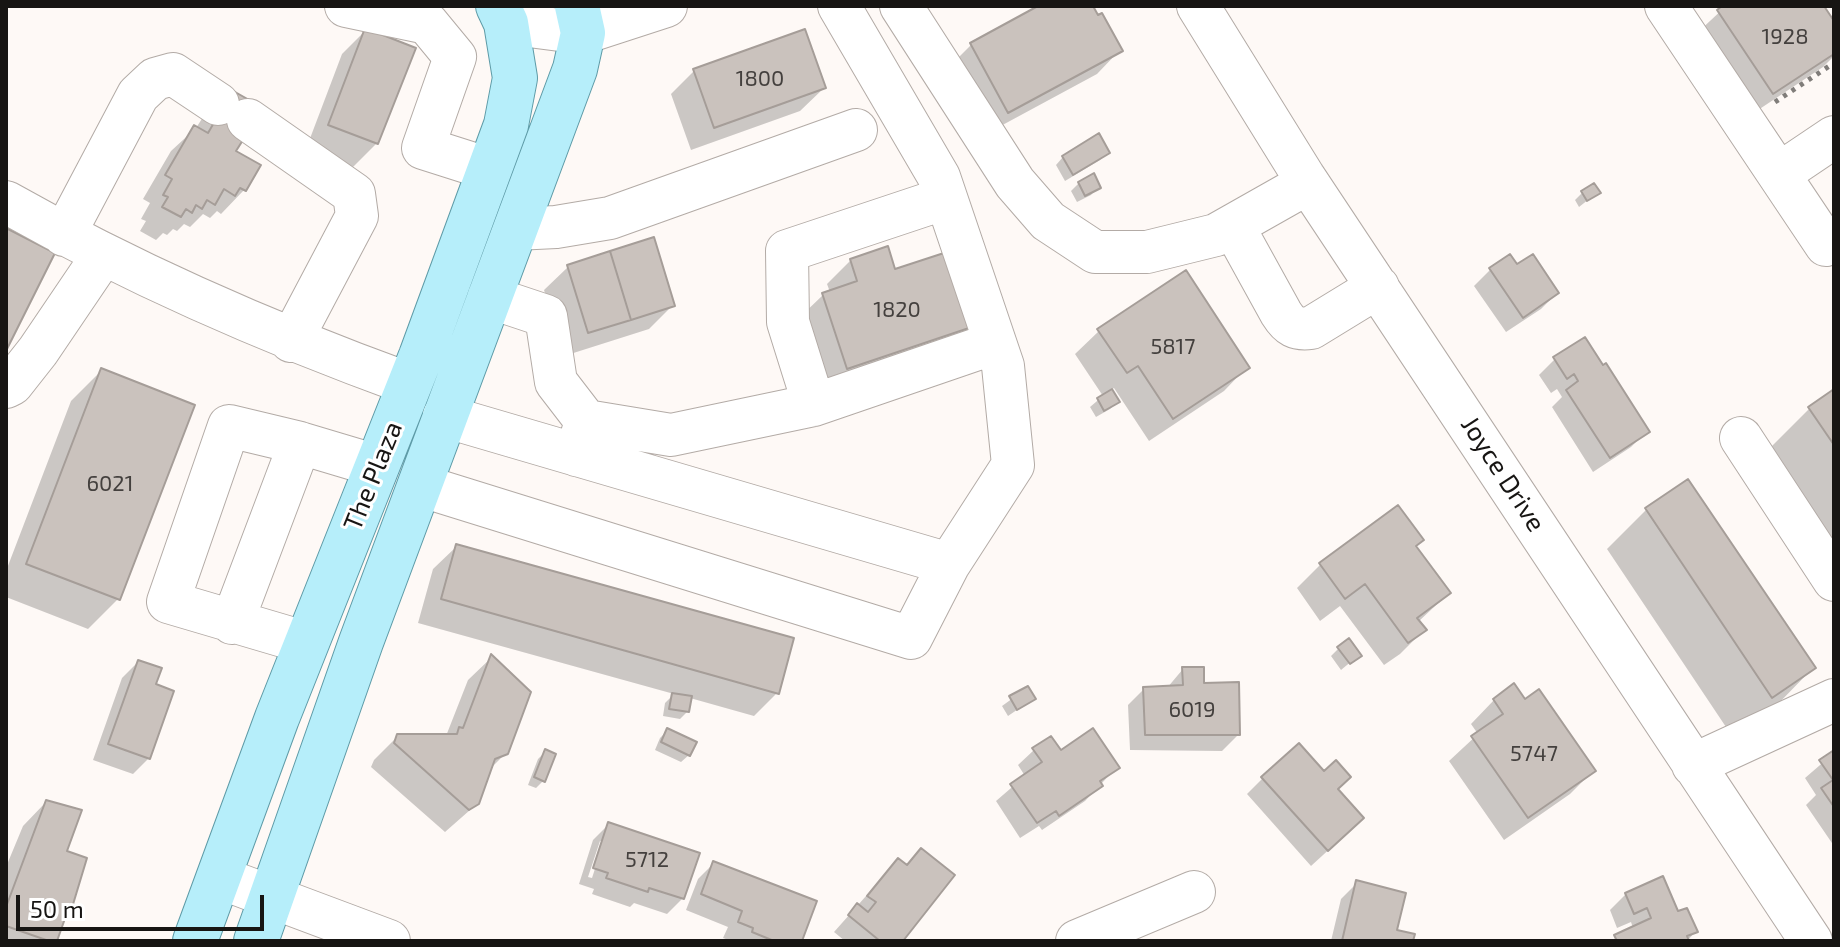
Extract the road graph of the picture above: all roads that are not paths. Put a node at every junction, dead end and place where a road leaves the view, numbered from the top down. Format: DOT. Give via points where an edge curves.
graph roads {
  1 [pos="346,6"];
  2 [pos="666,6"];
  3 [pos="839,6"];
  4 [pos="901,6"];
  5 [pos="1198,6"];
  6 [pos="1666,6"];
  7 [pos="512,12"];
  8 [pos="580,20"];
  9 [pos="856,130"];
  10 [pos="1834,137"];
  11 [pos="489,169"];
  12 [pos="1779,174"];
  13 [pos="1308,183"];
  14 [pos="946,198"];
  15 [pos="6,202"];
  16 [pos="1233,226"];
  17 [pos="515,229"];
  18 [pos="64,235"];
  19 [pos="1834,240"];
  20 [pos="103,255"];
  21 [pos="1378,287"];
  22 [pos="489,297"];
  23 [pos="291,341"];
  24 [pos="995,343"];
  25 [pos="409,384"];
  26 [pos="6,387"];
  27 [pos="814,405"];
  28 [pos="444,416"];
  29 [pos="581,438"];
  30 [pos="1741,438"];
  31 [pos="300,443"];
  32 [pos="377,466"];
  33 [pos="419,485"];
  34 [pos="949,564"];
  35 [pos="1834,580"];
  36 [pos="232,623"];
  37 [pos="307,643"];
  38 [pos="1834,700"];
  39 [pos="1693,765"];
  40 [pos="218,877"];
  41 [pos="1194,892"];
  42 [pos="272,898"];
  43 [pos="195,941"];
  44 [pos="256,941"];
  45 [pos="389,941"];
  46 [pos="1077,941"];
  47 [pos="1811,941"];
  1 -- 11 [label="street" via="427,23 455,57 423,148"];
  2 -- 8 [label="street"];
  3 -- 14 [label="street" via="939,177"];
  4 -- 16 [label="street" via="1015,183 1048,221 1095,252 1147,252"];
  5 -- 13 [label="street, Joyce Drive"];
  6 -- 12 [label="street"];
  7 -- 8 [label="street"];
  7 -- 11 [label="main road, The Plaza" via="515,78 506,125"];
  8 -- 17 [label="main road, The Plaza" via="575,69"];
  9 -- 17 [label="street" via="610,218"];
  10 -- 12 [label="street"];
  11 -- 25 [label="main road, The Plaza"];
  12 -- 19 [label="street" via="1826,245"];
  13 -- 16 [label="street"];
  13 -- 21 [label="street, Joyce Drive"];
  14 -- 24 [label="street"];
  14 -- 27 [label="street" via="787,251 788,322"];
  15 -- 18 [label="street"];
  16 -- 21 [label="street" via="1287,323 1299,329 1311,328"];
  17 -- 22 [label="main road, The Plaza"];
  18 -- 20 [label="street"];
  18 -- 23 [label="street" via="138,95 155,79 173,74 354,194 357,216"];
  20 -- 23 [label="street"];
  20 -- 26 [label="street" via="38,351"];
  21 -- 39 [label="street, Joyce Drive"];
  22 -- 28 [label="main road, The Plaza"];
  22 -- 29 [label="street" via="546,316 556,382"];
  23 -- 25 [label="street"];
  24 -- 27 [label="street"];
  24 -- 34 [label="street" via="1003,366 1013,465"];
  25 -- 32 [label="main road, The Plaza"];
  27 -- 29 [label="street" via="671,435"];
  28 -- 29 [label="street"];
  28 -- 33 [label="main road, The Plaza"];
  29 -- 34 [label="street"];
  30 -- 35 [label="street"];
  31 -- 32 [label="street"];
  31 -- 36 [label="street"];
  31 -- 36 [label="street" via="229,426 168,602"];
  32 -- 37 [label="main road, The Plaza"];
  33 -- 34 [label="street" via="911,638"];
  33 -- 42 [label="main road, The Plaza"];
  36 -- 37 [label="street"];
  37 -- 40 [label="main road, The Plaza"];
  38 -- 39 [label="street"];
  39 -- 47 [label="street, Joyce Drive"];
  40 -- 42 [label="street"];
  40 -- 43 [label="main road, The Plaza"];
  41 -- 46 [label="street"];
  42 -- 44 [label="main road, The Plaza"];
  42 -- 45 [label="street"];
}
